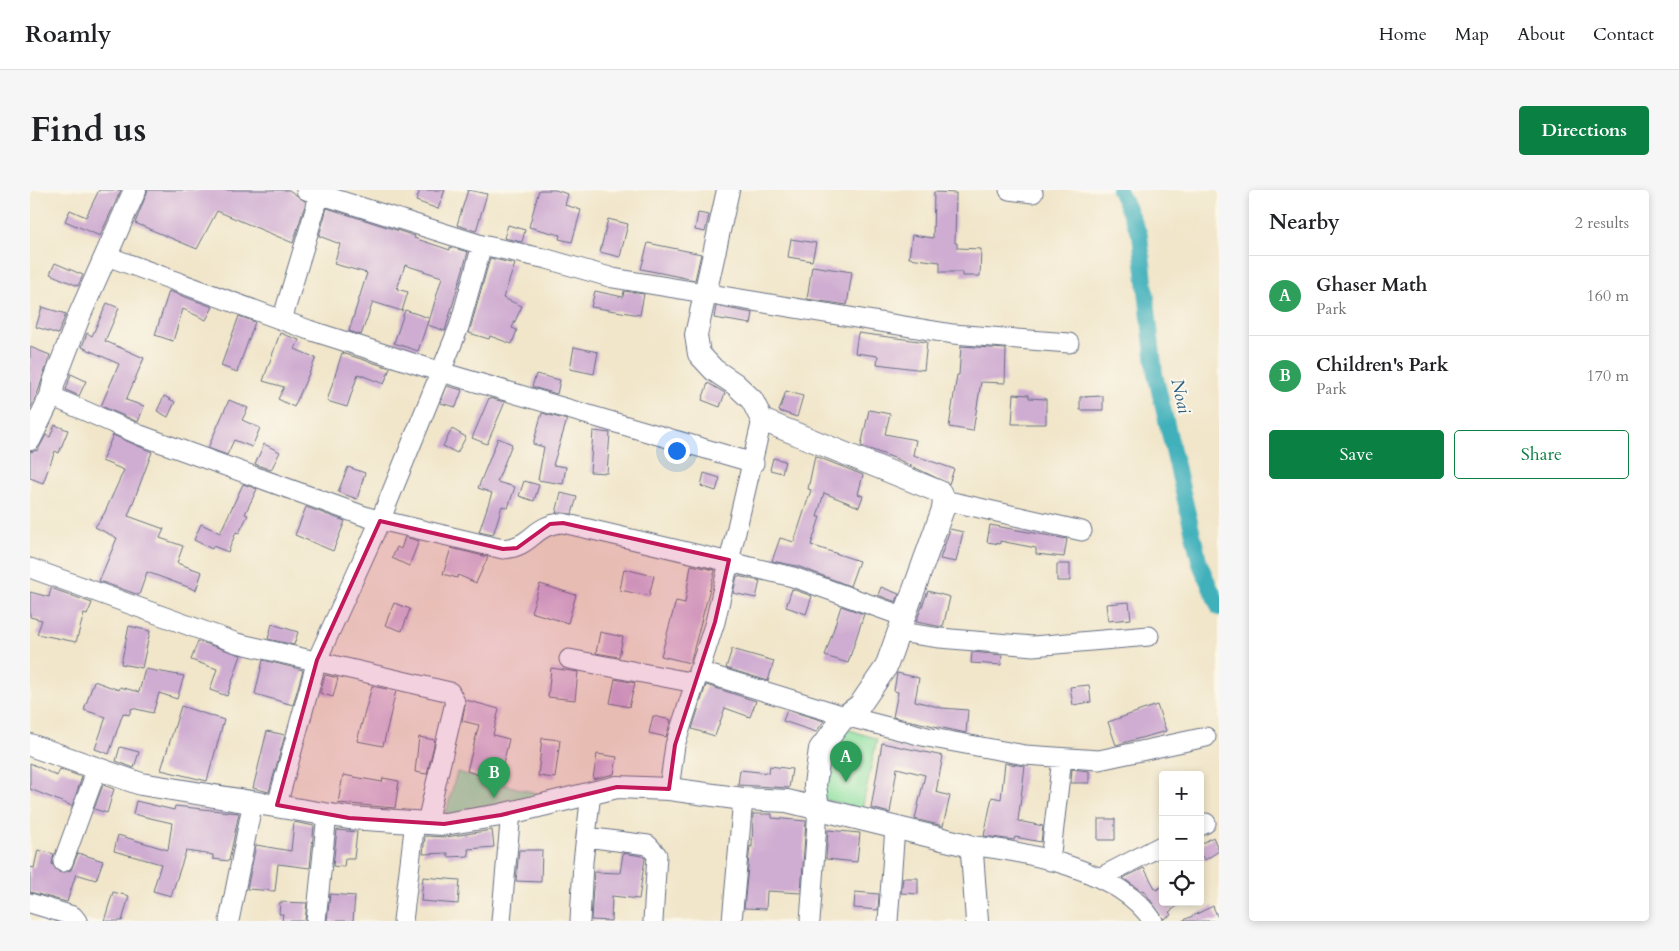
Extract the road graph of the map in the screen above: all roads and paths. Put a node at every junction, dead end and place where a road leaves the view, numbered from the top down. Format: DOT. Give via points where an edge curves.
graph roads {
  1 [pos="135,190"];
  2 [pos="728,190"];
  3 [pos="1009,190"];
  4 [pos="316,192"];
  5 [pos="1033,193"];
  6 [pos="482,245"];
  7 [pos="107,256"];
  8 [pos="704,294"];
  9 [pos="282,320"];
  10 [pos="1069,343"];
  11 [pos="441,372"];
  12 [pos="51,396"];
  13 [pos="762,420"];
  14 [pos="30,437"];
  15 [pos="754,463"];
  16 [pos="944,500"];
  17 [pos="380,521"];
  18 [pos="1082,531"];
  19 [pos="729,560"];
  20 [pos="30,568"];
  21 [pos="902,624"];
  22 [pos="1149,636"];
  23 [pos="569,659"];
  24 [pos="318,660"];
  25 [pos="697,677"];
  26 [pos="845,716"];
  27 [pos="1206,737"];
  28 [pos="30,745"];
  29 [pos="1062,758"];
  30 [pos="97,769"];
  31 [pos="669,789"];
  32 [pos="591,793"];
  33 [pos="743,799"];
  34 [pos="253,801"];
  35 [pos="277,805"];
  36 [pos="818,809"];
  37 [pos="512,812"];
  38 [pos="328,814"];
  39 [pos="421,822"];
  40 [pos="895,828"];
  41 [pos="586,837"];
  42 [pos="967,845"];
  43 [pos="1159,847"];
  44 [pos="1050,861"];
  45 [pos="63,862"];
  46 [pos="1099,878"];
  47 [pos="30,903"];
  48 [pos="79,920"];
  49 [pos="229,921"];
  50 [pos="316,921"];
  51 [pos="403,921"];
  52 [pos="501,921"];
  53 [pos="580,921"];
  54 [pos="653,921"];
  55 [pos="732,921"];
  56 [pos="810,921"];
  57 [pos="888,921"];
  58 [pos="977,921"];
  59 [pos="1153,921"];
  1 -- 7 [label="street"];
  2 -- 8 [label="street"];
  3 -- 5 [label="street"];
  4 -- 6 [label="street"];
  4 -- 9 [label="street"];
  6 -- 8 [label="street" via="613,278"];
  6 -- 11 [label="street" via="459,327"];
  7 -- 9 [label="street"];
  7 -- 12 [label="street" via="80,314"];
  8 -- 10 [label="street" via="953,334"];
  8 -- 13 [label="street" via="696,335 698,354 752,400"];
  9 -- 11 [label="street"];
  11 -- 15 [label="street"];
  11 -- 17 [label="street"];
  12 -- 14 [label="street"];
  12 -- 17 [label="street" via="140,435"];
  13 -- 15 [label="street"];
  13 -- 16 [label="street" via="940,492"];
  15 -- 19 [label="street"];
  16 -- 18 [label="street"];
  16 -- 21 [label="street"];
  17 -- 19 [label="street" via="503,549 517,548 540,529 563,523"];
  17 -- 24 [label="street"];
  19 -- 21 [label="street" via="793,577"];
  19 -- 25 [label="street" via="715,622"];
  20 -- 24 [label="street" via="237,642"];
  21 -- 22 [label="street" via="940,638 1033,646"];
  21 -- 26 [label="street" via="886,667 860,705"];
  23 -- 25 [label="street"];
  24 -- 35 [label="street"];
  24 -- 39 [label="street" via="450,692 454,697"];
  25 -- 26 [label="street"];
  25 -- 31 [label="street" via="675,745"];
  26 -- 29 [label="street" via="985,749"];
  26 -- 36 [label="street" via="820,750 815,785"];
  27 -- 29 [label="street" via="1099,760"];
  28 -- 30 [label="street"];
  29 -- 44 [label="street"];
  30 -- 34 [label="street" via="141,784"];
  30 -- 45 [label="street"];
  31 -- 32 [label="street" via="617,787"];
  31 -- 33 [label="street"];
  32 -- 37 [label="street"];
  32 -- 41 [label="street"];
  33 -- 36 [label="street" via="787,801"];
  33 -- 55 [label="street"];
  34 -- 35 [label="street"];
  34 -- 49 [label="street"];
  35 -- 38 [label="street"];
  36 -- 40 [label="street"];
  36 -- 56 [label="street"];
  37 -- 39 [label="street" via="444,824"];
  37 -- 52 [label="street"];
  38 -- 39 [label="street"];
  38 -- 50 [label="street"];
  39 -- 51 [label="street"];
  40 -- 42 [label="street"];
  40 -- 57 [label="street"];
  41 -- 53 [label="street"];
  41 -- 54 [label="street" via="648,845 654,849"];
  42 -- 44 [label="street" via="1005,849"];
  42 -- 58 [label="street" via="972,853"];
  43 -- 46 [label="street"];
  44 -- 46 [label="street"];
  46 -- 59 [label="street" via="1116,885"];
  47 -- 48 [label="street"];
}
